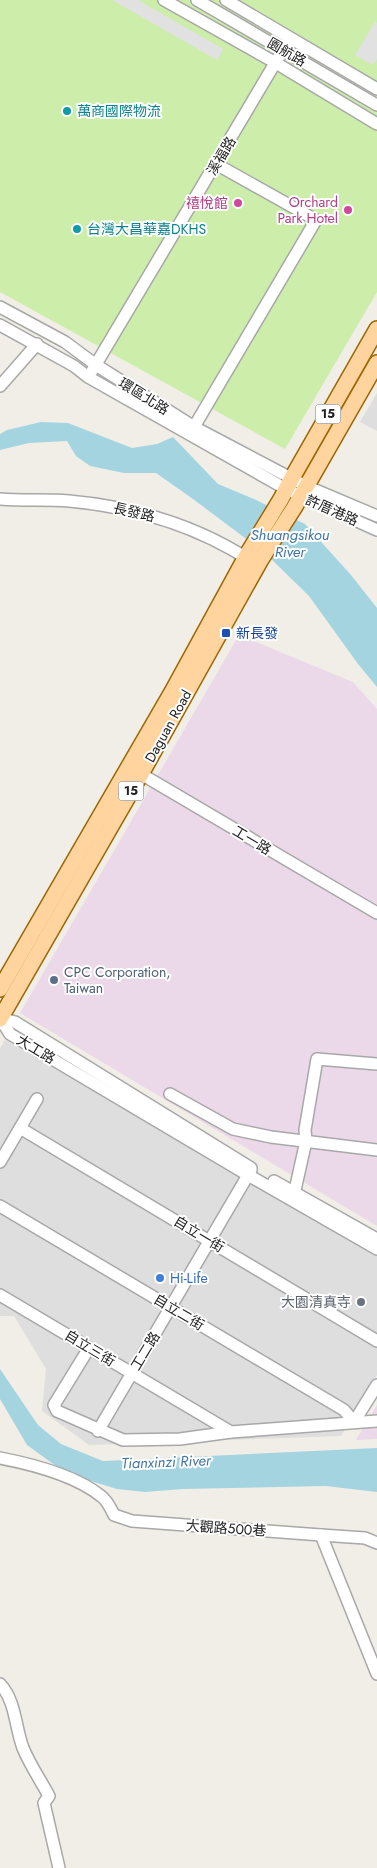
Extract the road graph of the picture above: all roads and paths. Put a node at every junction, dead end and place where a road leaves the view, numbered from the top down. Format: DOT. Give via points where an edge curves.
graph roads {
  1 [pos="164,0"];
  2 [pos="197,0"];
  3 [pos="226,0"];
  4 [pos="290,38"];
  5 [pos="283,50"];
  6 [pos="276,63"];
  7 [pos="377,89"];
  8 [pos="377,105"];
  9 [pos="377,124"];
  10 [pos="216,164"];
  11 [pos="0,307"];
  12 [pos="0,325"];
  13 [pos="377,329"];
  14 [pos="37,344"];
  15 [pos="377,363"];
  16 [pos="96,365"];
  17 [pos="88,377"];
  18 [pos="0,386"];
  19 [pos="192,431"];
  20 [pos="293,493"];
  21 [pos="0,498"];
  22 [pos="377,516"];
  23 [pos="377,530"];
  24 [pos="253,559"];
  25 [pos="134,770"];
  26 [pos="377,913"];
  27 [pos="0,989"];
  28 [pos="0,1019"];
  29 [pos="377,1064"];
  30 [pos="170,1094"];
  31 [pos="37,1099"];
  32 [pos="20,1128"];
  33 [pos="306,1141"];
  34 [pos="377,1150"];
  35 [pos="0,1162"];
  36 [pos="250,1172"];
  37 [pos="294,1197"];
  38 [pos="0,1206"];
  39 [pos="377,1239"];
  40 [pos="210,1241"];
  41 [pos="377,1249"];
  42 [pos="0,1295"];
  43 [pos="171,1307"];
  44 [pos="377,1341"];
  45 [pos="89,1348"];
  46 [pos="131,1374"];
  47 [pos="377,1385"];
  48 [pos="377,1421"];
  49 [pos="354,1422"];
  50 [pos="98,1430"];
  51 [pos="231,1432"];
  52 [pos="0,1458"];
  53 [pos="321,1535"];
  54 [pos="377,1544"];
  55 [pos="377,1674"];
  56 [pos="0,1684"];
  57 [pos="58,1868"];
  1 -- 6 [label="street"];
  2 -- 5 [label="street, 園航路"];
  3 -- 4 [label="street"];
  4 -- 5 [label="street, 溪福路"];
  4 -- 7 [label="street"];
  5 -- 6 [label="street, 溪福路"];
  5 -- 8 [label="street, 園航路"];
  6 -- 9 [label="street"];
  6 -- 10 [label="street, 溪福路"];
  10 -- 16 [label="street, 溪福路"];
  10 -- 19 [label="street" via="316,220"];
  11 -- 16 [label="street, 環區北路" via="65,342"];
  12 -- 14 [label="street, 環區北路"];
  13 -- 20 [label="main road, 15"];
  14 -- 17 [label="street, 環區北路"];
  14 -- 18 [label="street"];
  15 -- 20 [label="main road, 15"];
  16 -- 17 [label="street, 溪福路"];
  16 -- 19 [label="street, 環區北路"];
  17 -- 19 [label="street, 環區北路"];
  19 -- 20 [label="street, 環區北路"];
  20 -- 22 [label="street, 許厝港路"];
  20 -- 23 [label="street, 許厝港路"];
  20 -- 24 [label="main road, 15"];
  21 -- 24 [label="street, 長發路" via="69,501 133,511 199,532"];
  24 -- 25 [label="main road, Daguan Road / 15" via="172,692"];
  25 -- 26 [label="street, 工一路"];
  25 -- 27 [label="main road, Daguan Road / 15"];
  25 -- 28 [label="main road, Daguan Road / 15"];
  28 -- 36 [label="street, 大工路" via="15,1022"];
  29 -- 33 [label="street" via="317,1059"];
  30 -- 33 [label="street" via="233,1129"];
  31 -- 32 [label="street"];
  32 -- 35 [label="street"];
  32 -- 40 [label="street, 自立一街"];
  33 -- 34 [label="street"];
  33 -- 37 [label="street"];
  36 -- 37 [label="street, 大工路"];
  36 -- 40 [label="street, 工二路"];
  37 -- 39 [label="street, 大工路"];
  37 -- 41 [label="street, 大工路"];
  38 -- 43 [label="street, 自立二街"];
  40 -- 43 [label="street, 工二路"];
  40 -- 44 [label="street, 自立一街"];
  42 -- 45 [label="street, 自立三街"];
  43 -- 46 [label="street, 工二路"];
  43 -- 49 [label="street, 自立二街" via="344,1410"];
  45 -- 46 [label="street, 自立三街"];
  45 -- 50 [label="street" via="54,1405 57,1411"];
  46 -- 50 [label="street, 工二路"];
  46 -- 51 [label="street, 自立三街"];
  47 -- 49 [label="street"];
  48 -- 49 [label="street"];
  49 -- 51 [label="street"];
  50 -- 51 [label="street" via="123,1440 180,1439"];
  52 -- 53 [label="street, 大觀路500巷" via="33,1465 86,1486 103,1497 114,1515 132,1521"];
  53 -- 54 [label="street, 大觀路500巷" via="365,1538"];
  53 -- 55 [label="street"];
  56 -- 57 [label="street" via="12,1703 24,1750 49,1796 44,1803"];
}
